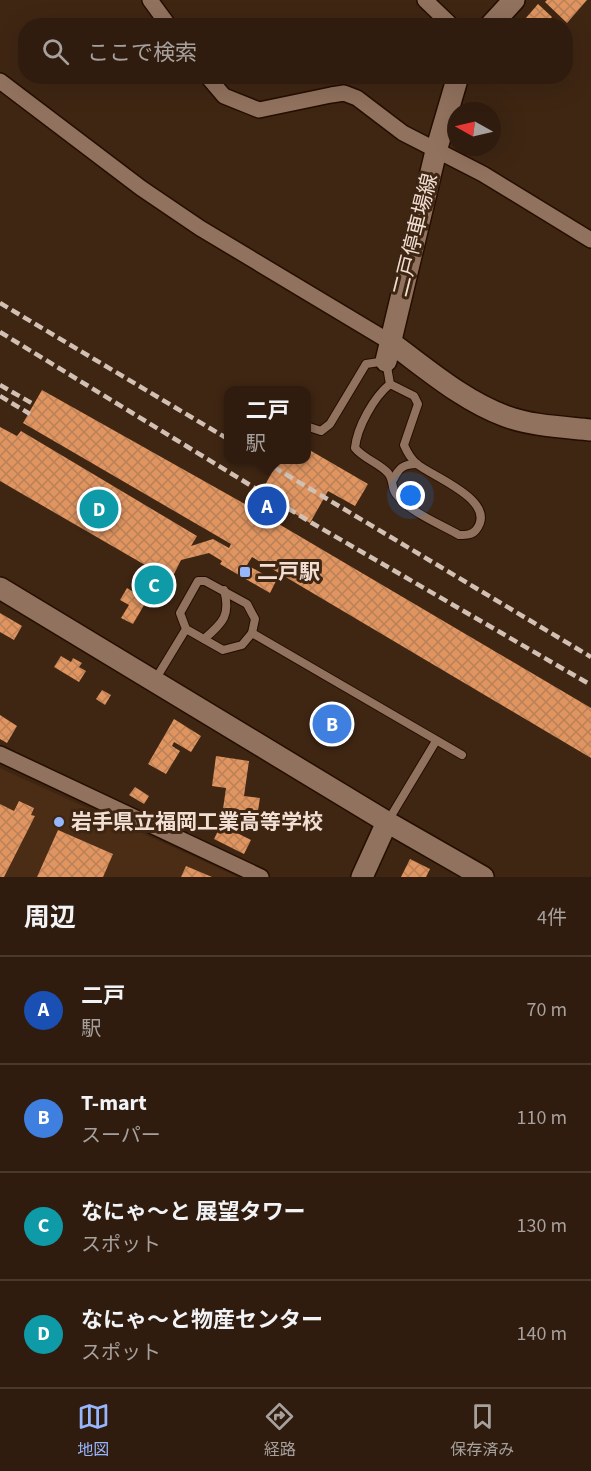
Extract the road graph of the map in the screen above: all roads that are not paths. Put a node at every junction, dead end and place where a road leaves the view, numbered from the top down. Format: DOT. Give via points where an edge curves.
graph roads {
  1 [pos="150,0"];
  2 [pos="425,0"];
  3 [pos="514,0"];
  4 [pos="163,18"];
  5 [pos="444,18"];
  6 [pos="497,18"];
  7 [pos="0,81"];
  8 [pos="214,84"];
  9 [pos="456,84"];
  10 [pos="436,151"];
  11 [pos="591,240"];
  12 [pos="388,351"];
  13 [pos="390,384"];
  14 [pos="311,428"];
  15 [pos="591,430"];
  16 [pos="417,464"];
  17 [pos="393,480"];
  18 [pos="0,588"];
  19 [pos="224,590"];
  20 [pos="186,629"];
  21 [pos="252,633"];
  22 [pos="204,639"];
  23 [pos="154,681"];
  24 [pos="436,741"];
  25 [pos="0,754"];
  26 [pos="462,755"];
  27 [pos="387,822"];
  28 [pos="261,877"];
  29 [pos="362,877"];
  30 [pos="483,877"];
  1 -- 4 [label="street"];
  2 -- 5 [label="street"];
  3 -- 6 [label="street"];
  7 -- 12 [label="street" via="141,188"];
  8 -- 10 [label="street" via="224,96 259,110 344,93"];
  9 -- 10 [label="street, 二戸停車場線"];
  10 -- 11 [label="street" via="483,174"];
  10 -- 12 [label="street, 二戸停車場線"];
  12 -- 13 [label="lane"];
  12 -- 14 [label="lane" via="366,364 330,424 321,431"];
  12 -- 15 [label="street" via="506,417"];
  13 -- 16 [label="lane" via="414,396 418,404 404,445"];
  13 -- 17 [label="lane" via="380,392 356,438 355,448"];
  16 -- 17 [label="lane" via="399,468"];
  16 -- 17 [label="lane" via="472,499 480,509 481,521 476,531 468,536 459,535 402,501 394,492"];
  18 -- 23 [label="street"];
  19 -- 20 [label="lane" via="198,581 180,613"];
  19 -- 21 [label="lane" via="247,604 255,619"];
  19 -- 22 [label="lane" via="228,604 224,620"];
  20 -- 22 [label="lane"];
  20 -- 23 [label="lane"];
  21 -- 22 [label="lane" via="242,645 223,650"];
  21 -- 24 [label="lane"];
  23 -- 27 [label="street"];
  24 -- 26 [label="lane"];
  24 -- 27 [label="lane"];
  25 -- 28 [label="street"];
  27 -- 29 [label="street"];
  27 -- 30 [label="street"];
}
